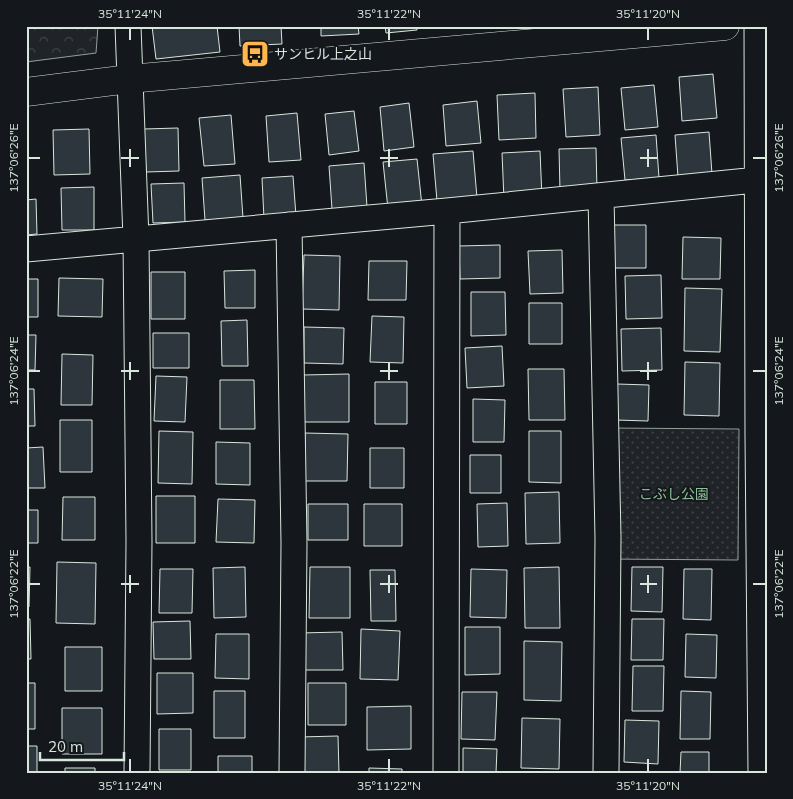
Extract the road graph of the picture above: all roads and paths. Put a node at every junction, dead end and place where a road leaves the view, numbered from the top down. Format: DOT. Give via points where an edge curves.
graph roads {
  1 [pos="128,26"];
  2 [pos="725,26"];
  3 [pos="757,26"];
  4 [pos="128,79"];
  5 [pos="26,92"];
  6 [pos="762,179"];
  7 [pos="601,196"];
  8 [pos="447,211"];
  9 [pos="289,225"];
  10 [pos="136,240"];
  11 [pos="26,248"];
  12 [pos="137,773"];
  13 [pos="292,773"];
  14 [pos="446,773"];
  15 [pos="606,773"];
  16 [pos="761,773"];
  1 -- 4 [label="street"];
  2 -- 4 [label="street"];
  3 -- 6 [label="street"];
  4 -- 5 [label="street"];
  4 -- 10 [label="street"];
  6 -- 7 [label="street"];
  6 -- 16 [label="street" via="758,436"];
  7 -- 8 [label="street"];
  7 -- 15 [label="street" via="608,538"];
  8 -- 9 [label="street"];
  8 -- 14 [label="street"];
  9 -- 10 [label="street"];
  9 -- 13 [label="street" via="294,543"];
  10 -- 11 [label="street"];
  10 -- 12 [label="street"];
}
